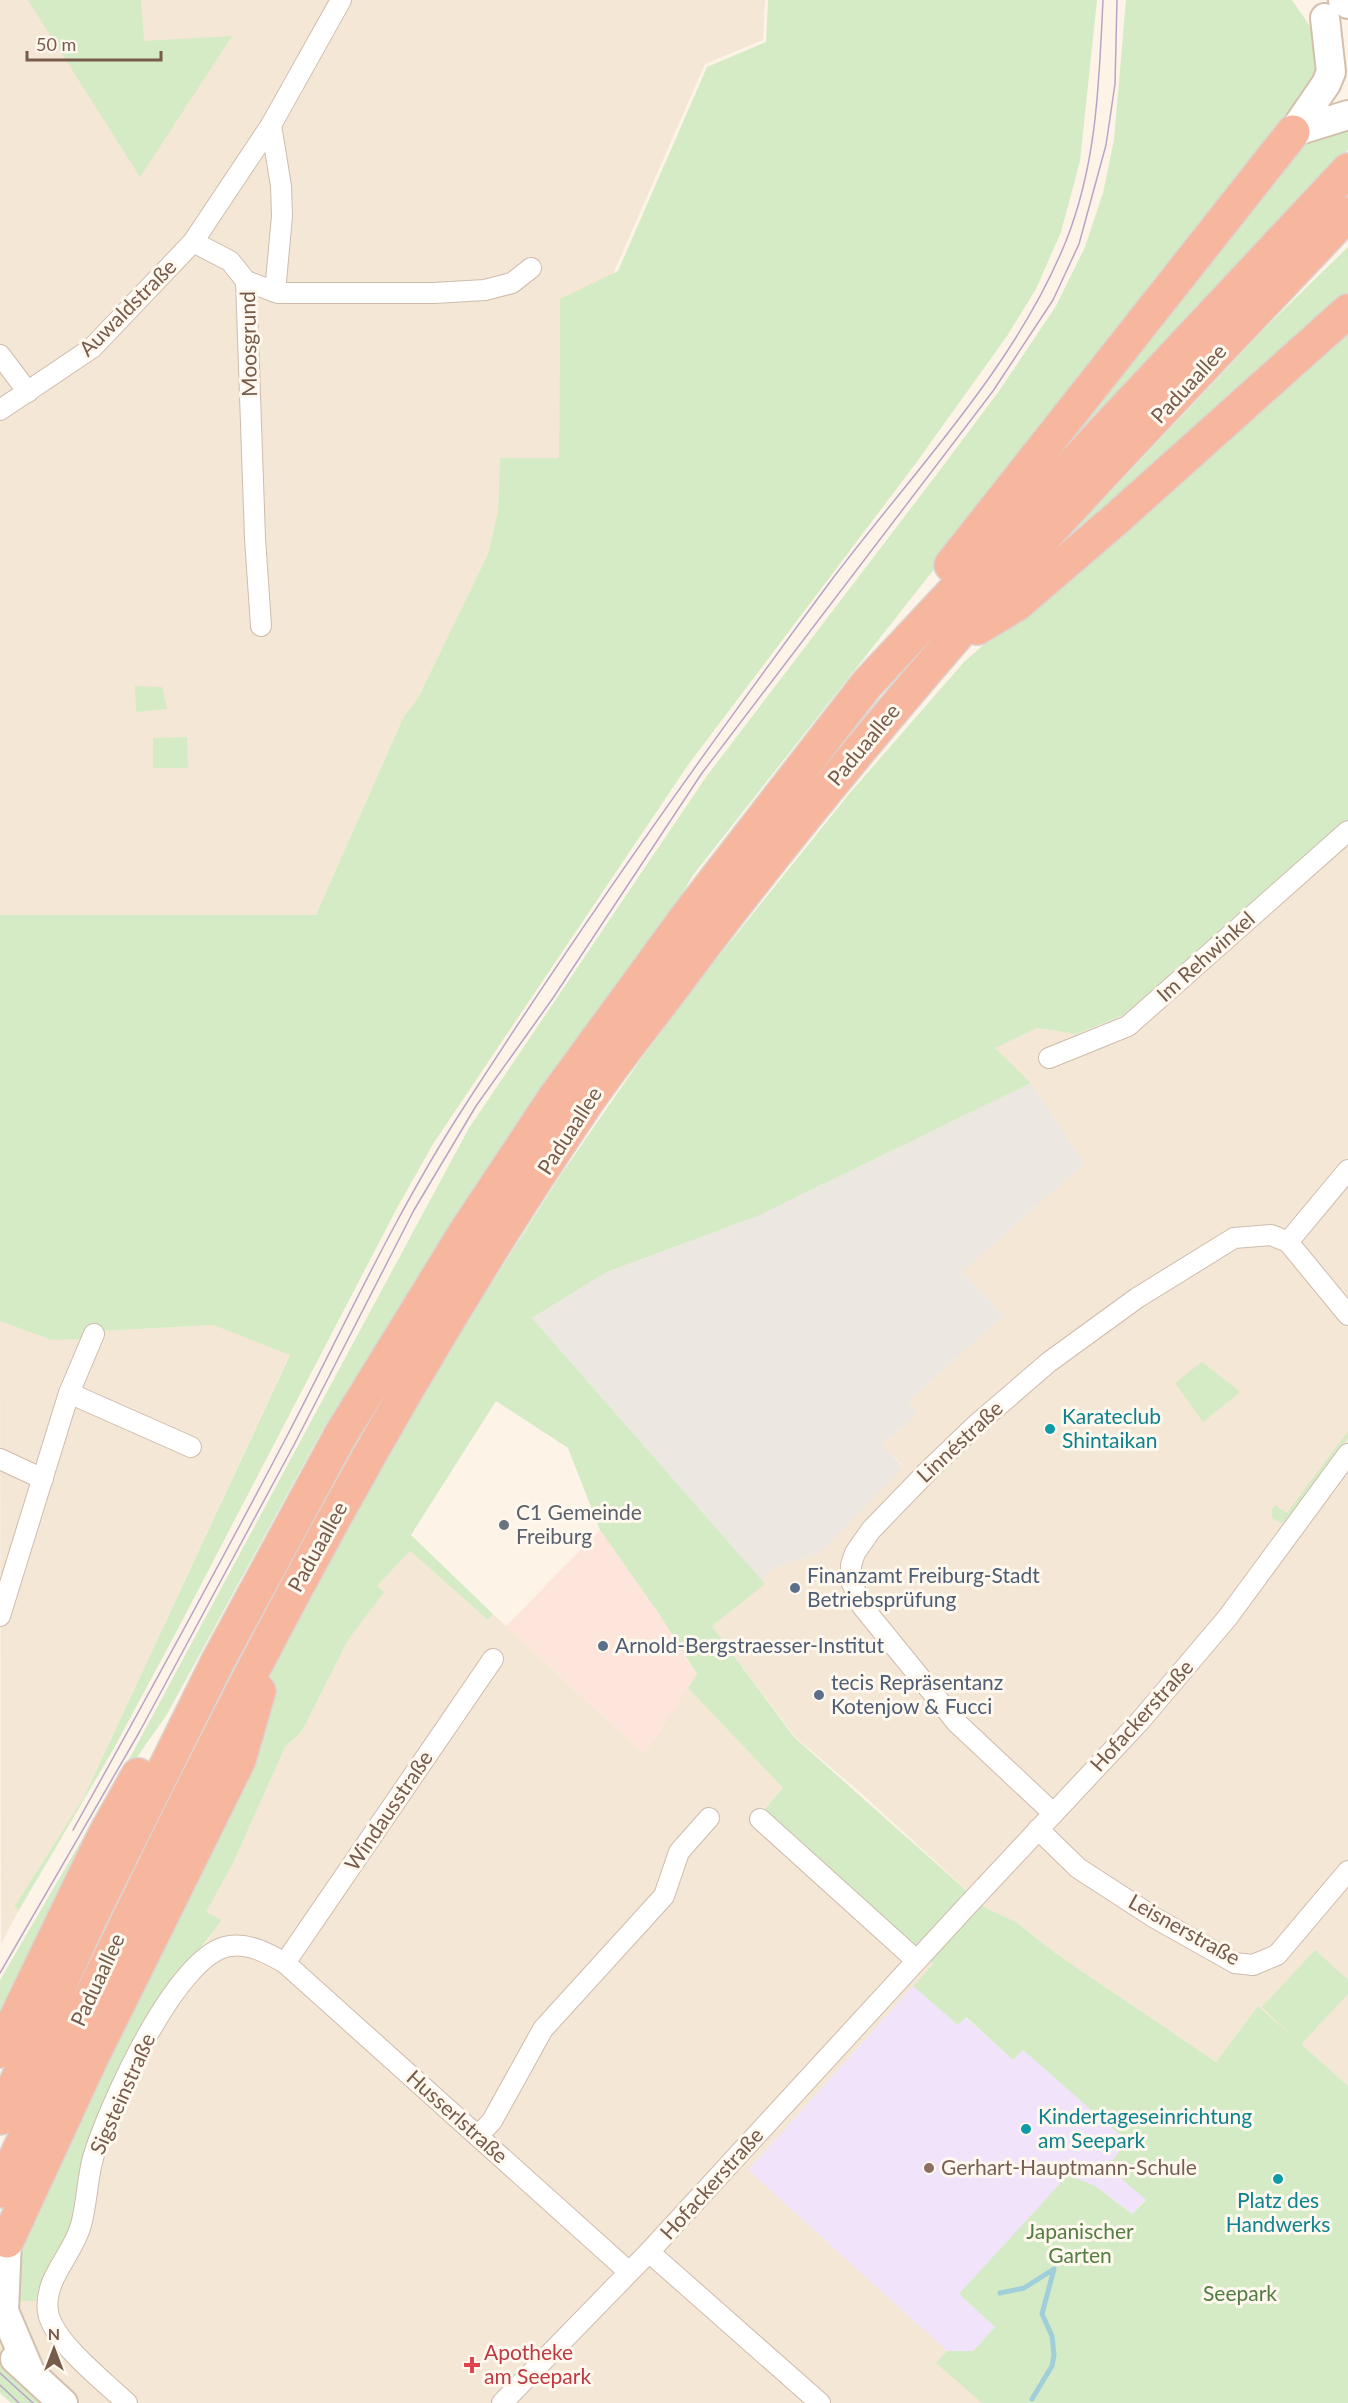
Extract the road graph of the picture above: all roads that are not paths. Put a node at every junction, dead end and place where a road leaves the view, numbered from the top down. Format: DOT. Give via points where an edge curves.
graph roads {
  1 [pos="341,0"];
  2 [pos="1333,5"];
  3 [pos="1348,48"];
  4 [pos="1348,116"];
  5 [pos="271,124"];
  6 [pos="1293,132"];
  7 [pos="1348,170"];
  8 [pos="1329,219"];
  9 [pos="193,242"];
  10 [pos="531,268"];
  11 [pos="246,281"];
  12 [pos="275,292"];
  13 [pos="1348,310"];
  14 [pos="0,355"];
  15 [pos="28,392"];
  16 [pos="0,410"];
  17 [pos="261,626"];
  18 [pos="947,646"];
  19 [pos="867,684"];
  20 [pos="1348,831"];
  21 [pos="1049,1058"];
  22 [pos="1348,1170"];
  23 [pos="1288,1242"];
  24 [pos="1348,1315"];
  25 [pos="94,1334"];
  26 [pos="69,1393"];
  27 [pos="191,1447"];
  28 [pos="1348,1454"];
  29 [pos="0,1459"];
  30 [pos="43,1479"];
  31 [pos="281,1614"];
  32 [pos="0,1616"];
  33 [pos="493,1659"];
  34 [pos="218,1661"];
  35 [pos="1053,1813"];
  36 [pos="709,1818"];
  37 [pos="760,1818"];
  38 [pos="1038,1829"];
  39 [pos="1348,1871"];
  40 [pos="916,1960"];
  41 [pos="285,1963"];
  42 [pos="0,2051"];
  43 [pos="0,2118"];
  44 [pos="479,2135"];
  45 [pos="0,2191"];
  46 [pos="4,2246"];
  47 [pos="649,2252"];
  48 [pos="629,2272"];
  49 [pos="1,2347"];
  50 [pos="30,2372"];
  51 [pos="63,2403"];
  52 [pos="128,2403"];
  53 [pos="502,2403"];
  54 [pos="820,2403"];
  1 -- 5 [label="street, Auwaldstraße"];
  2 -- 3 [label="main road"];
  2 -- 6 [label="main road" via="1331,72"];
  4 -- 6 [label="main road"];
  5 -- 9 [label="street, Auwaldstraße"];
  5 -- 12 [label="street" via="282,216"];
  6 -- 19 [label="highway" via="924,599"];
  7 -- 8 [label="highway, Paduaallee"];
  8 -- 18 [label="highway, Paduaallee"];
  8 -- 19 [label="highway, Paduaallee"];
  9 -- 11 [label="street, Auwaldstraße" via="230,261"];
  9 -- 15 [label="street, Auwaldstraße" via="92,348"];
  10 -- 12 [label="street, Moosgrund" via="512,283 485,290 422,294"];
  11 -- 12 [label="street, Moosgrund"];
  11 -- 17 [label="street, Moosgrund"];
  13 -- 18 [label="highway" via="1017,604"];
  14 -- 15 [label="street"];
  15 -- 16 [label="street, Auwaldstraße"];
  18 -- 31 [label="highway, Paduaallee" via="740,896 586,1103 418,1367"];
  19 -- 34 [label="highway, Paduaallee" via="631,990 555,1097 466,1231 340,1436"];
  20 -- 21 [label="street, Im Rehwinkel" via="1128,1026"];
  22 -- 23 [label="street"];
  23 -- 24 [label="street"];
  23 -- 35 [label="street, Linnéstraße" via="1271,1235 1234,1238 1137,1298 1060,1353 929,1470 871,1530 855,1553 851,1581 862,1606 957,1723"];
  25 -- 26 [label="street"];
  26 -- 27 [label="street"];
  26 -- 30 [label="street"];
  28 -- 35 [label="street, Hofackerstraße" via="1198,1654"];
  29 -- 30 [label="street"];
  30 -- 32 [label="street"];
  31 -- 45 [label="highway, Paduaallee" via="120,1931"];
  31 -- 46 [label="highway" via="239,1760 91,2059"];
  33 -- 41 [label="street, Windausstraße"];
  34 -- 42 [label="highway" via="155,1746 129,1790"];
  34 -- 43 [label="highway, Paduaallee" via="88,1923"];
  35 -- 38 [label="street, Hofackerstraße"];
  36 -- 44 [label="street" via="679,1852 664,1896 543,2029 492,2121"];
  37 -- 40 [label="street"];
  38 -- 39 [label="street, Leisnerstraße" via="1078,1868 1235,1963 1253,1965 1277,1955"];
  38 -- 40 [label="street, Hofackerstraße"];
  40 -- 47 [label="street, Hofackerstraße"];
  41 -- 44 [label="street, Husserlstraße"];
  41 -- 52 [label="street, Sigsteinstraße" via="264,1951 230,1946 201,1962 166,2002 102,2130 86,2187 81,2228 53,2279 48,2313 54,2332"];
  44 -- 48 [label="street, Husserlstraße"];
  46 -- 50 [label="main road" via="4,2311"];
  47 -- 48 [label="street, Hofackerstraße"];
  47 -- 54 [label="street"];
  48 -- 53 [label="street, Hofackerstraße"];
  49 -- 50 [label="main road"];
  50 -- 51 [label="main road"];
}
